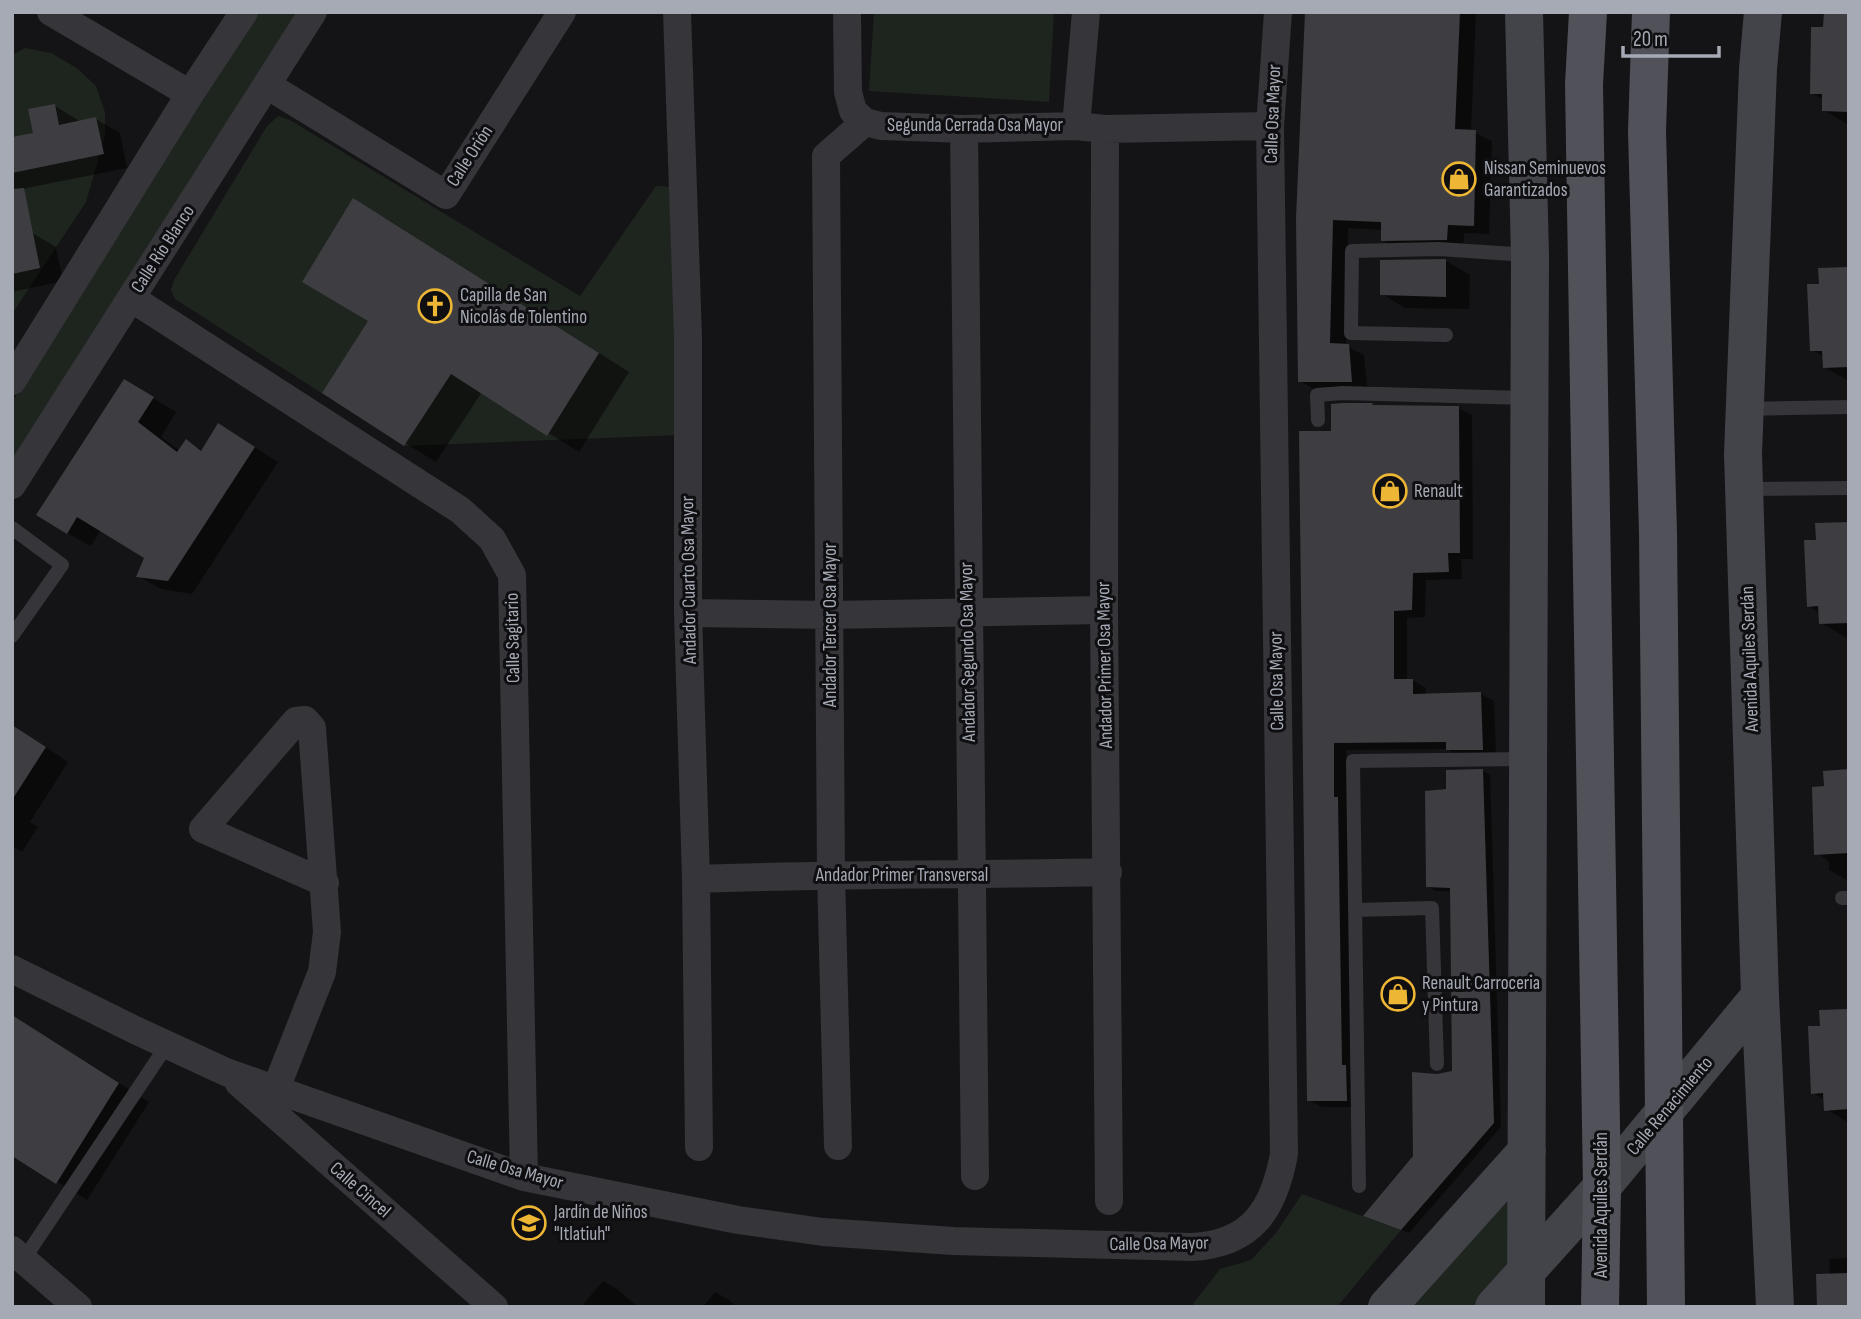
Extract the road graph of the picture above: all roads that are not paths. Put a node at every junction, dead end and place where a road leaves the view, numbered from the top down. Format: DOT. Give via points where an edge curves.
graph roads {
  1 [pos="51,12"];
  2 [pos="244,12"];
  3 [pos="313,12"];
  4 [pos="562,12"];
  5 [pos="677,12"];
  6 [pos="847,12"];
  7 [pos="1086,12"];
  8 [pos="1279,12"];
  9 [pos="1524,12"];
  10 [pos="1588,12"];
  11 [pos="1651,12"];
  12 [pos="1763,12"];
  13 [pos="267,85"];
  14 [pos="190,94"];
  15 [pos="865,122"];
  16 [pos="1076,126"];
  17 [pos="1270,126"];
  18 [pos="964,129"];
  19 [pos="1105,129"];
  20 [pos="1530,256"];
  21 [pos="131,298"];
  22 [pos="1446,335"];
  23 [pos="12,381"];
  24 [pos="1528,398"];
  25 [pos="1849,407"];
  26 [pos="1745,409"];
  27 [pos="1318,420"];
  28 [pos="12,485"];
  29 [pos="1849,488"];
  30 [pos="1744,489"];
  31 [pos="12,528"];
  32 [pos="1104,610"];
  33 [pos="967,611"];
  34 [pos="688,613"];
  35 [pos="830,615"];
  36 [pos="12,636"];
  37 [pos="1528,759"];
  38 [pos="1108,872"];
  39 [pos="831,874"];
  40 [pos="970,875"];
  41 [pos="696,879"];
  42 [pos="325,883"];
  43 [pos="1355,910"];
  44 [pos="12,969"];
  45 [pos="1760,996"];
  46 [pos="167,1045"];
  47 [pos="1437,1064"];
  48 [pos="226,1072"];
  49 [pos="275,1091"];
  50 [pos="1665,1113"];
  51 [pos="838,1146"];
  52 [pos="699,1147"];
  53 [pos="1527,1151"];
  54 [pos="975,1176"];
  55 [pos="524,1177"];
  56 [pos="1359,1186"];
  57 [pos="1602,1187"];
  58 [pos="1109,1201"];
  59 [pos="18,1255"];
  60 [pos="1526,1289"];
  61 [pos="78,1307"];
  62 [pos="494,1307"];
  63 [pos="1387,1307"];
  64 [pos="1494,1307"];
  65 [pos="1600,1307"];
  66 [pos="1666,1307"];
  67 [pos="1776,1307"];
  1 -- 14 [label="street"];
  2 -- 14 [label="street"];
  3 -- 13 [label="street, Calle Río Blanco"];
  4 -- 13 [label="street, Calle Orión" via="446,195"];
  5 -- 34 [label="street, Andador Cuarto Osa Mayor" via="688,337"];
  6 -- 15 [label="street, Segunda Cerrada Osa Mayor" via="848,92 853,111"];
  7 -- 16 [label="street, Segunda Cerrada Osa Mayor"];
  8 -- 17 [label="street, Calle Osa Mayor"];
  9 -- 20 [label="street"];
  10 -- 57 [label="main road, Avenida Aquiles Serdán" via="1584,84"];
  11 -- 50 [label="main road" via="1647,131 1658,533"];
  12 -- 26 [label="street, Avenida Aquiles Serdán"];
  13 -- 21 [label="street, Calle Río Blanco"];
  14 -- 23 [label="street"];
  15 -- 18 [label="street, Segunda Cerrada Osa Mayor"];
  15 -- 35 [label="street, Andador Tercer Osa Mayor" via="826,156"];
  16 -- 18 [label="street, Segunda Cerrada Osa Mayor"];
  16 -- 19 [label="street, Segunda Cerrada Osa Mayor"];
  17 -- 19 [label="street, Segunda Cerrada Osa Mayor"];
  17 -- 55 [label="street, Calle Osa Mayor" via="1284,1154 1279,1183 1260,1218 1250,1228 1208,1246 953,1241 823,1232 738,1220"];
  18 -- 33 [label="street, Andador Segundo Osa Mayor"];
  19 -- 32 [label="street, Andador Primer Osa Mayor"];
  20 -- 22 [label="lane" via="1438,249 1352,251 1351,333"];
  20 -- 24 [label="street"];
  21 -- 28 [label="street, Calle Río Blanco"];
  21 -- 55 [label="street, Calle Sagitario" via="460,510 492,539 512,575"];
  24 -- 27 [label="lane" via="1317,395"];
  24 -- 37 [label="street"];
  25 -- 26 [label="lane"];
  26 -- 30 [label="street, Avenida Aquiles Serdán"];
  29 -- 30 [label="lane"];
  30 -- 45 [label="street, Avenida Aquiles Serdán"];
  31 -- 36 [label="lane" via="62,565"];
  32 -- 33 [label="street"];
  32 -- 38 [label="street, Andador Primer Osa Mayor"];
  33 -- 35 [label="street"];
  33 -- 40 [label="street, Andador Segundo Osa Mayor"];
  34 -- 35 [label="street"];
  34 -- 41 [label="street, Andador Cuarto Osa Mayor"];
  35 -- 39 [label="street, Andador Tercer Osa Mayor"];
  37 -- 43 [label="lane" via="1353,761"];
  37 -- 53 [label="street"];
  38 -- 40 [label="street, Andador Primer Transversal"];
  38 -- 58 [label="street, Andador Primer Osa Mayor"];
  39 -- 40 [label="street, Andador Primer Transversal"];
  39 -- 41 [label="street, Andador Primer Transversal"];
  39 -- 51 [label="street, Andador Tercer Osa Mayor"];
  40 -- 54 [label="street, Andador Segundo Osa Mayor"];
  41 -- 52 [label="street, Andador Cuarto Osa Mayor"];
  42 -- 42 [label="street" via="312,728 305,720 296,721 203,829"];
  42 -- 49 [label="street" via="323,972"];
  43 -- 47 [label="lane" via="1432,908"];
  43 -- 56 [label="lane"];
  44 -- 46 [label="street, Calle Osa Mayor"];
  45 -- 50 [label="street, Calle Renacimiento"];
  45 -- 67 [label="street, Avenida Aquiles Serdán"];
  46 -- 48 [label="street, Calle Osa Mayor"];
  46 -- 59 [label="lane"];
  48 -- 49 [label="street, Calle Osa Mayor"];
  48 -- 62 [label="street, Calle Cincel"];
  49 -- 55 [label="street, Calle Osa Mayor"];
  50 -- 57 [label="street, Calle Renacimiento"];
  50 -- 66 [label="main road"];
  53 -- 60 [label="street"];
  53 -- 63 [label="street"];
  57 -- 60 [label="street, Calle Renacimiento"];
  57 -- 65 [label="main road, Avenida Aquiles Serdán"];
  59 -- 61 [label="street"];
  60 -- 64 [label="street, Calle Renacimiento"];
}
